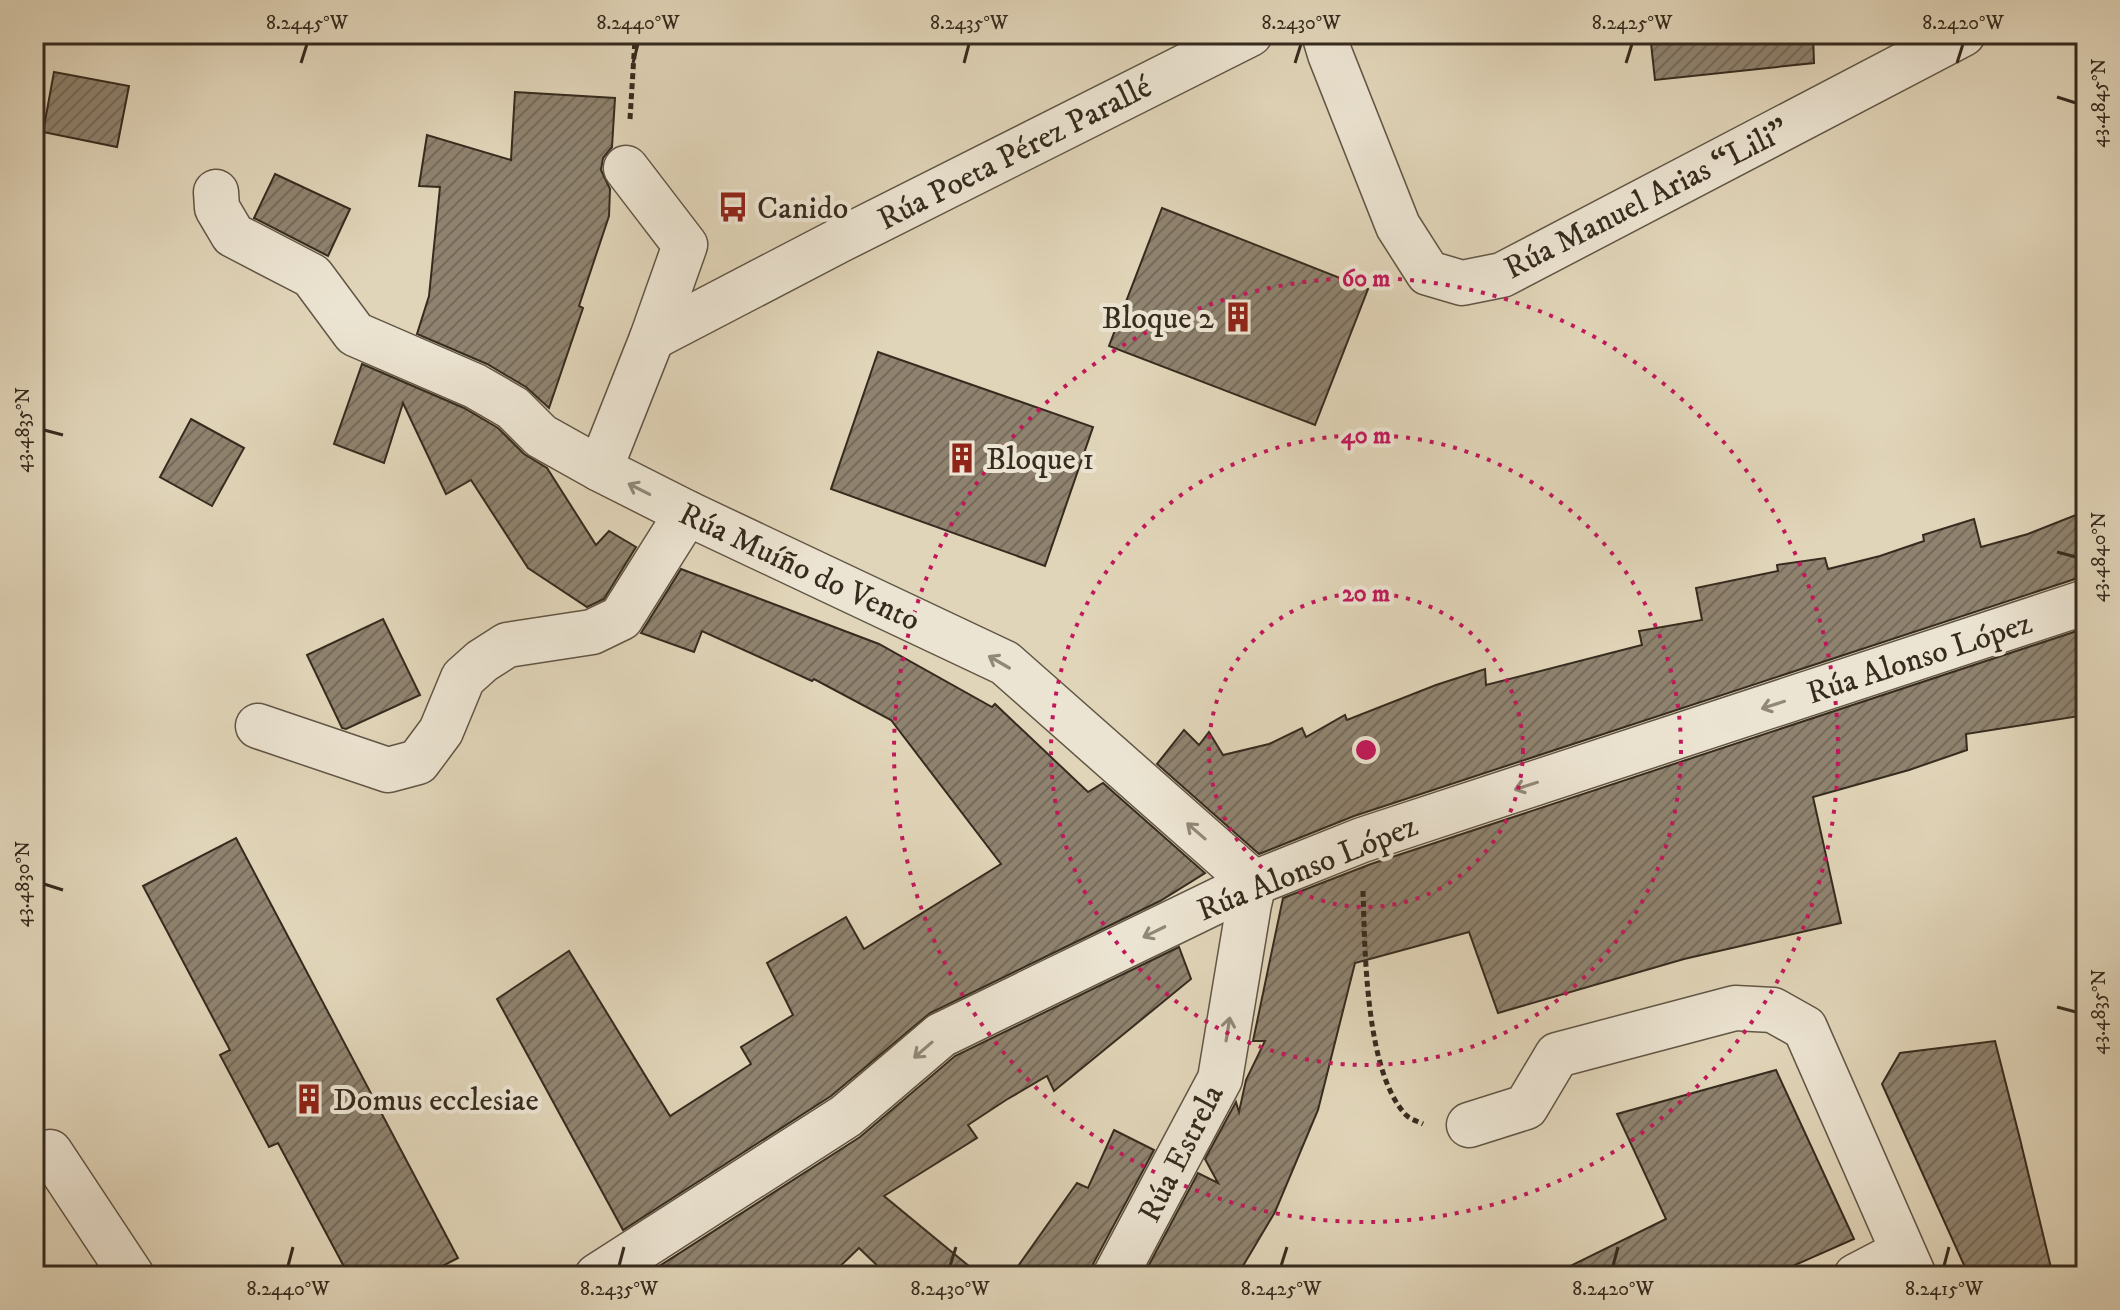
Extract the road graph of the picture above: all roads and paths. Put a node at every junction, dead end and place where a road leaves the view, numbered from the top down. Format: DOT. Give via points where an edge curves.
graph roads {
  1 [pos="637,34"];
  2 [pos="1250,34"];
  3 [pos="1324,34"];
  4 [pos="1963,34"];
  5 [pos="626,168"];
  6 [pos="216,192"];
  7 [pos="652,338"];
  8 [pos="600,469"];
  9 [pos="687,513"];
  10 [pos="2086,602"];
  11 [pos="258,726"];
  12 [pos="1362,840"];
  13 [pos="1254,883"];
  14 [pos="1469,1125"];
  15 [pos="50,1152"];
  16 [pos="1908,1264"];
  17 [pos="132,1276"];
  18 [pos="597,1276"];
  19 [pos="1115,1276"];
  20 [pos="1856,1276"];
  1 -- 5 [label="path"];
  2 -- 7 [label="street, Rúa Poeta Pérez Parallé"];
  3 -- 4 [label="street, Rúa Manuel Arias “Lili”" via="1398,226 1428,273 1462,283 1502,275"];
  5 -- 7 [label="street" via="685,245"];
  6 -- 8 [label="street, Rúa Muíño do Vento" via="217,208 233,235 312,276 355,334 475,386 513,408 541,436"];
  7 -- 8 [label="street"];
  9 -- 8 [label="street, Rúa Muíño do Vento, one-way"];
  9 -- 11 [label="street" via="621,618 592,632 507,645 482,661 463,678 441,731 418,762 388,770"];
  13 -- 9 [label="street, Rúa Muíño do Vento, one-way" via="1005,663"];
  10 -- 12 [label="street, Rúa Alonso López, one-way"];
  12 -- 13 [label="street, Rúa Alonso López"];
  12 -- 14 [label="path" via="1365,965 1375,1044 1388,1085 1407,1116 1439,1132"];
  13 -- 18 [label="street, Rúa Alonso López, one-way" via="941,1035 846,1116"];
  19 -- 13 [label="street, Rúa Estrela, one-way" via="1220,1079"];
  14 -- 16 [label="street" via="1526,1107 1557,1055 1735,1008 1773,1010 1805,1028"];
  15 -- 17 [label="street"];
  16 -- 20 [label="street"];
}
